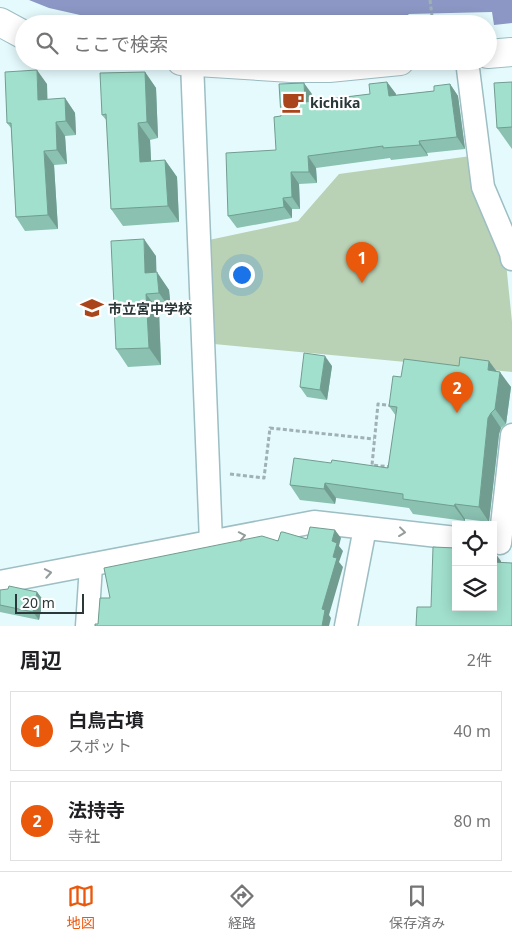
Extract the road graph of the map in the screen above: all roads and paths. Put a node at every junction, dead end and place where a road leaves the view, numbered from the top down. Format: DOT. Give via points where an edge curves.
graph roads {
  1 [pos="430,0"];
  2 [pos="432,15"];
  3 [pos="0,22"];
  4 [pos="15,30"];
  5 [pos="512,52"];
  6 [pos="497,53"];
  7 [pos="187,70"];
  8 [pos="468,70"];
  9 [pos="512,252"];
  10 [pos="512,259"];
  11 [pos="396,406"];
  12 [pos="512,435"];
  13 [pos="374,439"];
  14 [pos="372,465"];
  15 [pos="398,468"];
  16 [pos="208,472"];
  17 [pos="371,475"];
  18 [pos="365,528"];
  19 [pos="452,538"];
  20 [pos="211,542"];
  21 [pos="502,543"];
  22 [pos="90,566"];
  23 [pos="0,582"];
  24 [pos="86,626"];
  25 [pos="346,626"];
  1 -- 2 [label="path"];
  3 -- 4 [label="street"];
  5 -- 6 [label="street"];
  7 -- 16 [label="street"];
  8 -- 9 [label="street" via="483,187"];
  9 -- 10 [label="street"];
  11 -- 13 [label="path" via="378,404"];
  12 -- 21 [label="street"];
  13 -- 14 [label="path"];
  13 -- 16 [label="path" via="270,428 264,478"];
  14 -- 15 [label="path"];
  14 -- 17 [label="path"];
  16 -- 20 [label="street"];
  18 -- 19 [label="street, one-way"];
  20 -- 18 [label="street, one-way" via="314,522"];
  18 -- 25 [label="street"];
  20 -- 22 [label="street"];
  23 -- 22 [label="street, one-way"];
  22 -- 24 [label="street"];
}
